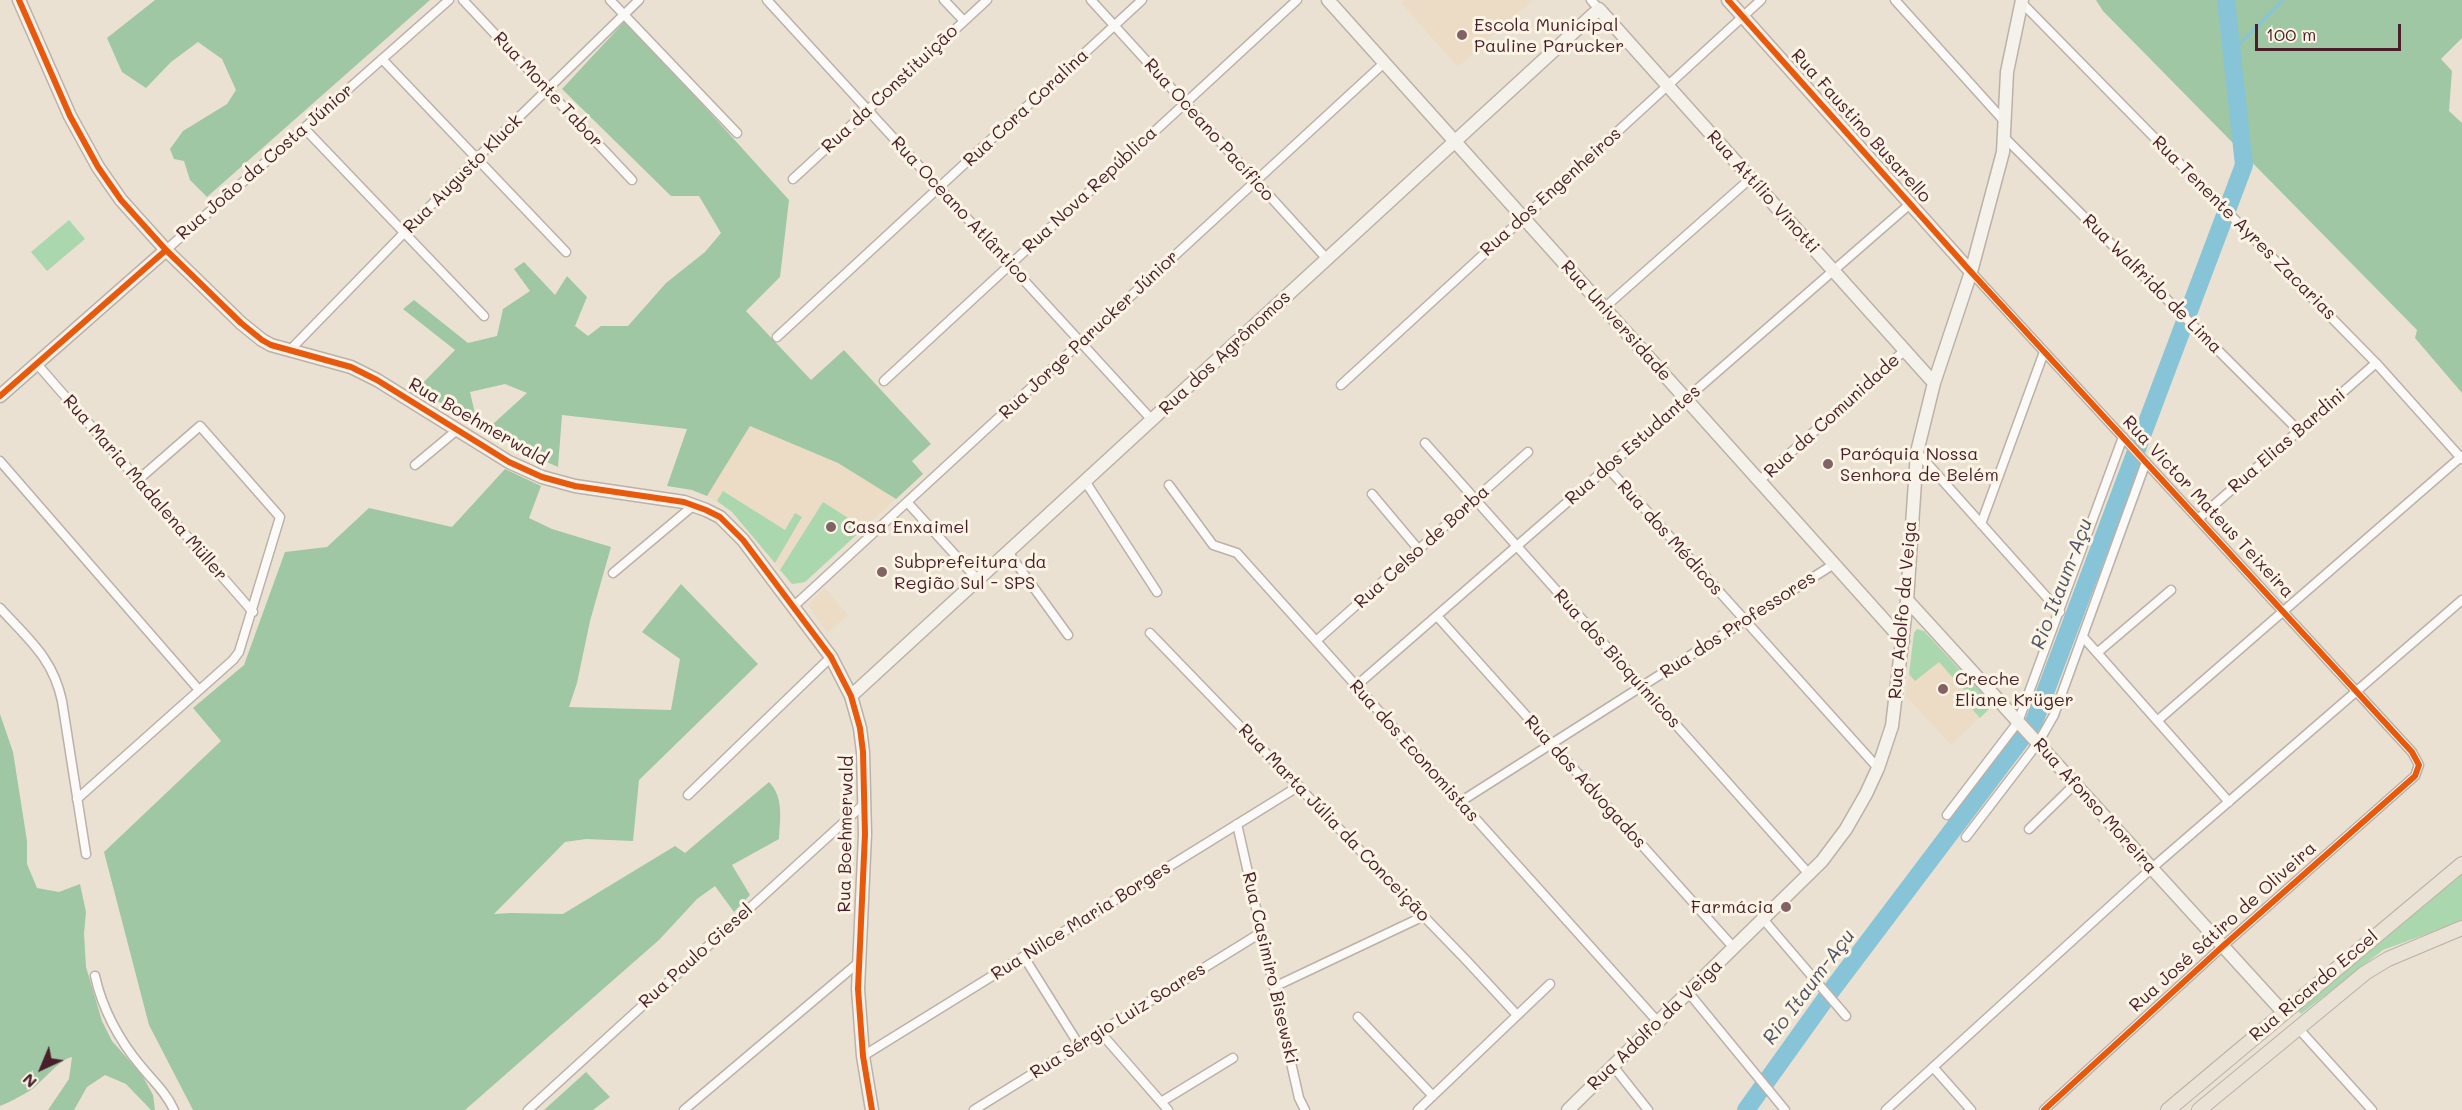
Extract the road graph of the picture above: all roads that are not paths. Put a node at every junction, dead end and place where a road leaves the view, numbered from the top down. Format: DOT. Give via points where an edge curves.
graph roads {
  1 [pos="19,0"];
  2 [pos="449,0"];
  3 [pos="463,0"];
  4 [pos="610,0"];
  5 [pos="639,0"];
  6 [pos="767,0"];
  7 [pos="944,0"];
  8 [pos="987,0"];
  9 [pos="1091,0"];
  10 [pos="1142,0"];
  11 [pos="1297,0"];
  12 [pos="1328,0"];
  13 [pos="1728,0"];
  14 [pos="1761,0"];
  15 [pos="1895,0"];
  16 [pos="2022,1"];
  17 [pos="1595,4"];
  18 [pos="624,15"];
  19 [pos="1743,16"];
  20 [pos="963,21"];
  21 [pos="1114,26"];
  22 [pos="382,59"];
  23 [pos="1384,63"];
  24 [pos="1668,85"];
  25 [pos="547,89"];
  26 [pos="1185,103"];
  27 [pos="868,110"];
  28 [pos="2005,123"];
  29 [pos="304,128"];
  30 [pos="737,133"];
  31 [pos="2005,138"];
  32 [pos="1455,141"];
  33 [pos="477,158"];
  34 [pos="1751,178"];
  35 [pos="793,179"];
  36 [pos="632,180"];
  37 [pos="1256,181"];
  38 [pos="939,188"];
  39 [pos="1910,204"];
  40 [pos="1523,218"];
  41 [pos="404,233"];
  42 [pos="166,250"];
  43 [pos="566,252"];
  44 [pos="1327,259"];
  45 [pos="1010,265"];
  46 [pos="1834,271"];
  47 [pos="1971,272"];
  48 [pos="1604,308"];
  49 [pos="484,316"];
  50 [pos="777,337"];
  51 [pos="1081,342"];
  52 [pos="290,350"];
  53 [pos="1905,350"];
  54 [pos="2044,352"];
  55 [pos="2376,363"];
  56 [pos="37,364"];
  57 [pos="884,381"];
  58 [pos="1934,383"];
  59 [pos="1341,384"];
  60 [pos="0,396"];
  61 [pos="1686,399"];
  62 [pos="1152,420"];
  63 [pos="457,430"];
  64 [pos="2299,431"];
  65 [pos="2123,437"];
  66 [pos="1425,443"];
  67 [pos="1528,452"];
  68 [pos="1917,452"];
  69 [pos="2462,457"];
  70 [pos="2143,459"];
  71 [pos="0,461"];
  72 [pos="415,465"];
  73 [pos="1608,468"];
  74 [pos="138,480"];
  75 [pos="1085,481"];
  76 [pos="1759,481"];
  77 [pos="1169,485"];
  78 [pos="1372,494"];
  79 [pos="1475,500"];
  80 [pos="907,502"];
  81 [pos="694,505"];
  82 [pos="2198,519"];
  83 [pos="1981,524"];
  84 [pos="1517,546"];
  85 [pos="1419,550"];
  86 [pos="1008,552"];
  87 [pos="1833,564"];
  88 [pos="614,573"];
  89 [pos="978,580"];
  90 [pos="2171,590"];
  91 [pos="1157,592"];
  92 [pos="1907,600"];
  93 [pos="2462,600"];
  94 [pos="794,606"];
  95 [pos="0,608"];
  96 [pos="252,612"];
  97 [pos="2060,612"];
  98 [pos="2283,612"];
  99 [pos="1437,616"];
  100 [pos="1745,621"];
  101 [pos="1150,633"];
  102 [pos="1068,635"];
  103 [pos="2084,638"];
  104 [pos="1316,641"];
  105 [pos="1903,641"];
  106 [pos="2097,653"];
  107 [pos="831,657"];
  108 [pos="1356,686"];
  109 [pos="1641,686"];
  110 [pos="199,690"];
  111 [pos="2356,691"];
  112 [pos="851,696"];
  113 [pos="2157,721"];
  114 [pos="2020,724"];
  115 [pos="2035,740"];
  116 [pos="1551,744"];
  117 [pos="2419,765"];
  118 [pos="1878,768"];
  119 [pos="2075,784"];
  120 [pos="1299,786"];
  121 [pos="688,795"];
  122 [pos="77,800"];
  123 [pos="1460,802"];
  124 [pos="2229,802"];
  125 [pos="865,803"];
  126 [pos="1947,815"];
  127 [pos="1237,824"];
  128 [pos="2029,829"];
  129 [pos="1966,837"];
  130 [pos="86,854"];
  131 [pos="2462,864"];
  132 [pos="2152,868"];
  133 [pos="1809,874"];
  134 [pos="1424,916"];
  135 [pos="1763,919"];
  136 [pos="2462,928"];
  137 [pos="1262,932"];
  138 [pos="2462,934"];
  139 [pos="2440,937"];
  140 [pos="2223,946"];
  141 [pos="1734,948"];
  142 [pos="1024,957"];
  143 [pos="858,963"];
  144 [pos="95,976"];
  145 [pos="1550,984"];
  146 [pos="1274,987"];
  147 [pos="1689,992"];
  148 [pos="2283,1012"];
  149 [pos="1517,1015"];
  150 [pos="1846,1016"];
  151 [pos="1358,1017"];
  152 [pos="1658,1022"];
  153 [pos="2302,1024"];
  154 [pos="1100,1032"];
  155 [pos="1079,1046"];
  156 [pos="863,1056"];
  157 [pos="1233,1058"];
  158 [pos="1613,1066"];
  159 [pos="1933,1067"];
  160 [pos="1433,1096"];
  161 [pos="1161,1102"];
  162 [pos="870,1109"];
  163 [pos="174,1110"];
  164 [pos="528,1110"];
  165 [pos="684,1110"];
  166 [pos="974,1110"];
  167 [pos="1168,1110"];
  168 [pos="1305,1110"];
  169 [pos="1418,1110"];
  170 [pos="1568,1110"];
  171 [pos="1648,1110"];
  172 [pos="1785,1110"];
  173 [pos="1886,1110"];
  174 [pos="1971,1110"];
  175 [pos="2044,1110"];
  176 [pos="2168,1110"];
  177 [pos="2199,1110"];
  178 [pos="2372,1110"];
  1 -- 42 [label="street, Rua Boehmerwald" via="88,151 121,200"];
  2 -- 22 [label="street, Rua João da Costa Júnior"];
  3 -- 25 [label="street, Rua Monte Tabor"];
  4 -- 18 [label="street"];
  5 -- 18 [label="street, Rua Augusto Kluck"];
  6 -- 27 [label="street, Rua Oceano Atlântico"];
  7 -- 20 [label="street"];
  8 -- 20 [label="street, Rua da Constituição"];
  9 -- 21 [label="street, Rua Oceano Pacífico"];
  10 -- 21 [label="street, Rua Cora Coralina"];
  11 -- 26 [label="street, Rua Nova República"];
  12 -- 23 [label="street, Rua Universidade"];
  13 -- 19 [label="street, Rua Faustino Busarello"];
  14 -- 19 [label="street, Rua dos Engenheiros"];
  15 -- 28 [label="street"];
  16 -- 28 [label="street, Rua Adolfo da Veiga" via="2007,72"];
  16 -- 55 [label="street, Rua Tenente Ayres Zacarias"];
  17 -- 24 [label="street, Rua Attílio Vinotti"];
  17 -- 32 [label="street, Rua dos Agrônomos"];
  18 -- 25 [label="street, Rua Augusto Kluck"];
  18 -- 30 [label="street"];
  19 -- 24 [label="street, Rua dos Engenheiros"];
  19 -- 39 [label="street, Rua Faustino Busarello"];
  20 -- 27 [label="street, Rua da Constituição"];
  21 -- 26 [label="street, Rua Oceano Pacífico"];
  21 -- 38 [label="street, Rua Cora Coralina"];
  22 -- 29 [label="street, Rua João da Costa Júnior"];
  22 -- 33 [label="street"];
  23 -- 32 [label="street, Rua Universidade"];
  23 -- 37 [label="street, Rua Jorge Parucker Júnior"];
  24 -- 34 [label="street, Rua Attílio Vinotti"];
  24 -- 40 [label="street, Rua dos Engenheiros"];
  25 -- 33 [label="street, Rua Augusto Kluck"];
  25 -- 36 [label="street, Rua Monte Tabor"];
  26 -- 37 [label="street, Rua Oceano Pacífico"];
  26 -- 45 [label="street, Rua Nova República"];
  27 -- 35 [label="street, Rua da Constituição"];
  27 -- 38 [label="street, Rua Oceano Atlântico"];
  28 -- 31 [label="street, Rua Adolfo da Veiga"];
  29 -- 41 [label="street"];
  29 -- 42 [label="street, Rua João da Costa Júnior"];
  31 -- 47 [label="street, Rua Adolfo da Veiga"];
  31 -- 64 [label="street, Rua Walfrido de Lima"];
  32 -- 40 [label="street, Rua Universidade"];
  32 -- 44 [label="street, Rua dos Agrônomos"];
  33 -- 41 [label="street, Rua Augusto Kluck"];
  33 -- 43 [label="street"];
  34 -- 46 [label="street, Rua Attílio Vinotti"];
  34 -- 48 [label="street"];
  37 -- 44 [label="street, Rua Oceano Pacífico"];
  37 -- 51 [label="street, Rua Jorge Parucker Júnior"];
  38 -- 45 [label="street, Rua Oceano Atlântico"];
  38 -- 50 [label="street, Rua Cora Coralina"];
  39 -- 46 [label="street, Rua dos Estudantes"];
  39 -- 47 [label="street, Rua Faustino Busarello"];
  40 -- 48 [label="street, Rua Universidade"];
  40 -- 59 [label="street, Rua dos Engenheiros"];
  41 -- 49 [label="street"];
  41 -- 52 [label="street, Rua Augusto Kluck"];
  42 -- 52 [label="street, Rua Boehmerwald" via="254,334 271,345"];
  42 -- 56 [label="street, Rua João da Costa Júnior"];
  44 -- 62 [label="street, Rua dos Agrônomos"];
  45 -- 51 [label="street, Rua Oceano Atlântico"];
  45 -- 57 [label="street, Rua Nova República"];
  46 -- 53 [label="street, Rua Attílio Vinotti"];
  46 -- 61 [label="street, Rua dos Estudantes"];
  47 -- 54 [label="street, Rua Victor Mateus Teixeira"];
  47 -- 58 [label="street, Rua Adolfo da Veiga"];
  48 -- 61 [label="street, Rua Universidade"];
  51 -- 62 [label="street, Rua Oceano Atlântico"];
  51 -- 80 [label="street, Rua Jorge Parucker Júnior"];
  52 -- 63 [label="street, Rua Boehmerwald" via="351,367"];
  53 -- 58 [label="street, Rua Attílio Vinotti"];
  53 -- 76 [label="street, Rua da Comunidade"];
  54 -- 65 [label="street, Rua Victor Mateus Teixeira"];
  54 -- 83 [label="street"];
  55 -- 64 [label="street, Rua Elias Bardini"];
  55 -- 69 [label="street, Rua Tenente Ayres Zacarias"];
  56 -- 60 [label="street, Rua João da Costa Júnior"];
  56 -- 74 [label="street, Rua Maria Madalena Müller"];
  58 -- 68 [label="street, Rua Adolfo da Veiga"];
  61 -- 73 [label="street, Rua dos Estudantes"];
  61 -- 76 [label="street, Rua Universidade"];
  62 -- 75 [label="street, Rua dos Agrônomos"];
  63 -- 72 [label="street"];
  63 -- 81 [label="street, Rua Boehmerwald" via="525,470 561,483"];
  64 -- 82 [label="street, Rua Elias Bardini"];
  65 -- 70 [label="street, Rua Victor Mateus Teixeira"];
  65 -- 97 [label="street"];
  66 -- 79 [label="street, Rua dos Bioquímicos"];
  67 -- 79 [label="street, Rua Celso de Borba"];
  68 -- 83 [label="street"];
  68 -- 92 [label="street, Rua Adolfo da Veiga"];
  69 -- 98 [label="street"];
  70 -- 82 [label="street, Rua Victor Mateus Teixeira"];
  70 -- 103 [label="street"];
  71 -- 110 [label="street"];
  73 -- 84 [label="street, Rua dos Estudantes"];
  73 -- 100 [label="street, Rua dos Médicos"];
  74 -- 96 [label="street, Rua Maria Madalena Müller"];
  74 -- 96 [label="street" via="200,426 273,508 280,517"];
  75 -- 86 [label="street, Rua dos Agrônomos"];
  75 -- 91 [label="street"];
  76 -- 87 [label="street, Rua Universidade"];
  77 -- 104 [label="street, Rua dos Economistas" via="1213,544 1237,553"];
  78 -- 85 [label="street"];
  79 -- 84 [label="street, Rua dos Bioquímicos"];
  79 -- 85 [label="street, Rua Celso de Borba"];
  80 -- 89 [label="street"];
  80 -- 94 [label="street, Rua Jorge Parucker Júnior"];
  81 -- 88 [label="street"];
  81 -- 94 [label="street, Rua Boehmerwald" via="733,528"];
  82 -- 98 [label="street, Rua Victor Mateus Teixeira"];
  83 -- 97 [label="street"];
  84 -- 99 [label="street, Rua dos Estudantes"];
  84 -- 109 [label="street, Rua dos Bioquímicos"];
  85 -- 104 [label="street, Rua Celso de Borba"];
  86 -- 89 [label="street, Rua dos Agrônomos"];
  86 -- 102 [label="street"];
  87 -- 100 [label="street, Rua dos Professores"];
  87 -- 105 [label="street, Rua Universidade"];
  89 -- 112 [label="street, Rua dos Agrônomos"];
  90 -- 106 [label="street"];
  92 -- 105 [label="street, Rua Adolfo da Veiga"];
  92 -- 114 [label="street, Rua Afonso Moreira"];
  93 -- 111 [label="street"];
  94 -- 107 [label="street, Rua Boehmerwald"];
  95 -- 122 [label="street" via="43,656 56,677"];
  96 -- 110 [label="street" via="239,652"];
  97 -- 114 [label="street"];
  98 -- 111 [label="street, Rua Victor Mateus Teixeira"];
  98 -- 113 [label="street"];
  99 -- 108 [label="street, Rua dos Estudantes"];
  99 -- 116 [label="street, Rua dos Advogados"];
  100 -- 109 [label="street, Rua dos Professores"];
  100 -- 118 [label="street, Rua dos Médicos"];
  101 -- 120 [label="street, Rua Marta Júlia da Conceição"];
  103 -- 106 [label="street"];
  103 -- 115 [label="street" via="2054,715"];
  104 -- 108 [label="street, Rua dos Economistas"];
  105 -- 118 [label="street, Rua Adolfo da Veiga" via="1892,726"];
  106 -- 113 [label="street"];
  107 -- 112 [label="street, Rua Boehmerwald"];
  107 -- 121 [label="street"];
  108 -- 123 [label="street, Rua dos Economistas"];
  109 -- 116 [label="street, Rua dos Professores"];
  109 -- 133 [label="street, Rua dos Bioquímicos"];
  110 -- 122 [label="street"];
  111 -- 117 [label="street, Rua Victor Mateus Teixeira" via="2412,752"];
  111 -- 124 [label="street"];
  112 -- 125 [label="street, Rua Boehmerwald" via="860,728"];
  113 -- 124 [label="street"];
  114 -- 115 [label="street, Rua Afonso Moreira"];
  114 -- 126 [label="street"];
  115 -- 119 [label="street, Rua Afonso Moreira"];
  115 -- 129 [label="street"];
  116 -- 123 [label="street, Rua dos Professores"];
  116 -- 141 [label="street, Rua dos Advogados"];
  117 -- 140 [label="street, Rua José Sátiro de Oliveira" via="2415,776"];
  118 -- 133 [label="street, Rua Adolfo da Veiga" via="1846,829"];
  119 -- 128 [label="street"];
  119 -- 132 [label="street, Rua Afonso Moreira"];
  120 -- 127 [label="street, Rua Nilce Maria Borges"];
  120 -- 134 [label="street, Rua Marta Júlia da Conceição"];
  122 -- 130 [label="street"];
  123 -- 152 [label="street, Rua dos Economistas"];
  124 -- 132 [label="street"];
  125 -- 143 [label="street, Rua Boehmerwald"];
  125 -- 164 [label="street, Rua Paulo Giesel"];
  127 -- 137 [label="street, Rua Casimiro Bisewski"];
  127 -- 142 [label="street, Rua Nilce Maria Borges"];
  131 -- 148 [label="main road, Rua Ricardo Eccel"];
  132 -- 140 [label="street, Rua Afonso Moreira"];
  132 -- 159 [label="street"];
  133 -- 135 [label="street, Rua Adolfo da Veiga"];
  134 -- 146 [label="street"];
  134 -- 149 [label="street, Rua Marta Júlia da Conceição"];
  135 -- 141 [label="street, Rua Adolfo da Veiga"];
  135 -- 150 [label="street"];
  136 -- 139 [label="main road, Rua Ricardo Eccel"];
  137 -- 146 [label="street, Rua Casimiro Bisewski"];
  137 -- 154 [label="street, Rua Sérgio Luiz Soares"];
  138 -- 139 [label="main road"];
  139 -- 153 [label="main road, Rua Ricardo Eccel" via="2388,958"];
  140 -- 148 [label="street, Rua Afonso Moreira"];
  140 -- 175 [label="street, Rua José Sátiro de Oliveira"];
  141 -- 147 [label="street, Rua Adolfo da Veiga"];
  142 -- 155 [label="street"];
  142 -- 156 [label="street, Rua Nilce Maria Borges"];
  143 -- 156 [label="street, Rua Boehmerwald"];
  143 -- 165 [label="street"];
  144 -- 163 [label="street" via="115,1028"];
  145 -- 149 [label="street"];
  146 -- 168 [label="street, Rua Casimiro Bisewski"];
  147 -- 152 [label="street, Rua Adolfo da Veiga"];
  147 -- 172 [label="street"];
  148 -- 153 [label="main road"];
  148 -- 176 [label="main road, Rua Ricardo Eccel"];
  149 -- 160 [label="street"];
  151 -- 160 [label="street"];
  152 -- 158 [label="street, Rua Adolfo da Veiga"];
  153 -- 177 [label="main road, Rua Ricardo Eccel"];
  153 -- 178 [label="street"];
  154 -- 155 [label="street, Rua Sérgio Luiz Soares"];
  154 -- 161 [label="street"];
  155 -- 166 [label="street, Rua Sérgio Luiz Soares"];
  156 -- 162 [label="street, Rua Boehmerwald"];
  157 -- 161 [label="street"];
  158 -- 170 [label="street, Rua Adolfo da Veiga"];
  158 -- 171 [label="street"];
  159 -- 173 [label="street"];
  159 -- 174 [label="street"];
  160 -- 169 [label="street"];
  161 -- 167 [label="street"];
}
